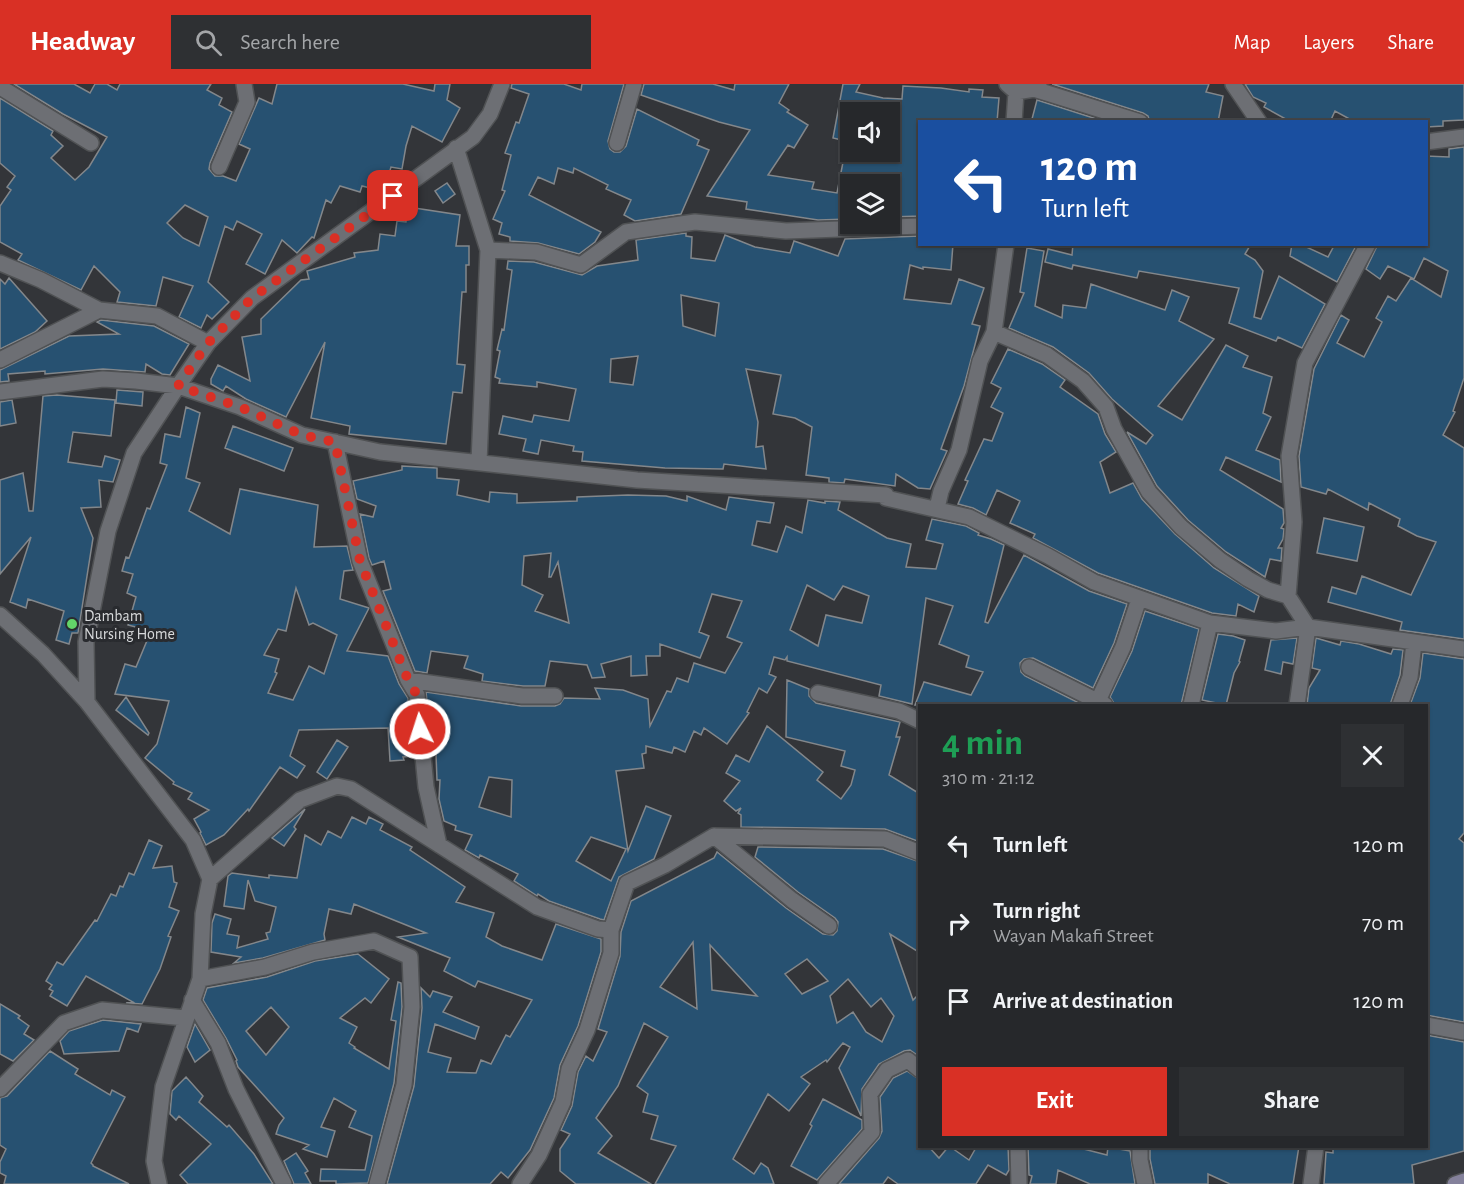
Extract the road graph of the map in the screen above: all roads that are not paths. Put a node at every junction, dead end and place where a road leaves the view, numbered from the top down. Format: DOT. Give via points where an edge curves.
graph roads {
  1 [pos="244,84"];
  2 [pos="502,84"];
  3 [pos="634,84"];
  4 [pos="1233,84"];
  5 [pos="0,87"];
  6 [pos="1036,87"];
  7 [pos="1011,88"];
  8 [pos="1014,120"];
  9 [pos="1134,120"];
  10 [pos="1258,120"];
  11 [pos="1464,137"];
  12 [pos="1428,142"];
  13 [pos="91,143"];
  14 [pos="617,143"];
  15 [pos="456,148"];
  16 [pos="219,167"];
  17 [pos="918,226"];
  18 [pos="1006,246"];
  19 [pos="1367,246"];
  20 [pos="488,250"];
  21 [pos="0,263"];
  22 [pos="99,310"];
  23 [pos="994,332"];
  24 [pos="208,343"];
  25 [pos="0,360"];
  26 [pos="178,386"];
  27 [pos="0,392"];
  28 [pos="335,442"];
  29 [pos="479,462"];
  30 [pos="937,508"];
  31 [pos="1288,596"];
  32 [pos="1138,599"];
  33 [pos="0,615"];
  34 [pos="1210,623"];
  35 [pos="1308,627"];
  36 [pos="1414,643"];
  37 [pos="1464,650"];
  38 [pos="1029,667"];
  39 [pos="408,680"];
  40 [pos="818,693"];
  41 [pos="555,696"];
  42 [pos="87,702"];
  43 [pos="1100,704"];
  44 [pos="1191,704"];
  45 [pos="1297,704"];
  46 [pos="1400,704"];
  47 [pos="918,720"];
  48 [pos="714,836"];
  49 [pos="439,845"];
  50 [pos="918,852"];
  51 [pos="210,879"];
  52 [pos="829,926"];
  53 [pos="611,930"];
  54 [pos="200,979"];
  55 [pos="192,1000"];
  56 [pos="185,1018"];
  57 [pos="1428,1024"];
  58 [pos="1464,1032"];
  59 [pos="918,1068"];
  60 [pos="0,1089"];
  61 [pos="1018,1148"];
  62 [pos="1140,1148"];
  63 [pos="1316,1148"];
  64 [pos="1464,1181"];
  65 [pos="159,1184"];
  66 [pos="284,1184"];
  67 [pos="377,1184"];
  68 [pos="520,1184"];
  69 [pos="826,1184"];
  70 [pos="1019,1184"];
  71 [pos="1145,1184"];
  72 [pos="1311,1184"];
  73 [pos="1455,1184"];
  1 -- 16 [label="street" via="247,102"];
  2 -- 15 [label="street" via="490,114 473,136"];
  3 -- 14 [label="street"];
  4 -- 10 [label="street"];
  5 -- 13 [label="street"];
  6 -- 7 [label="street"];
  6 -- 9 [label="street"];
  7 -- 8 [label="street"];
  11 -- 12 [label="street"];
  15 -- 20 [label="street"];
  15 -- 24 [label="street" via="252,298"];
  17 -- 20 [label="street" via="786,231 695,222 626,232 582,265 536,252"];
  18 -- 23 [label="street"];
  19 -- 31 [label="street" via="1305,363 1289,456 1294,522"];
  20 -- 29 [label="street"];
  21 -- 22 [label="street"];
  22 -- 24 [label="street" via="157,316"];
  22 -- 25 [label="street"];
  23 -- 30 [label="street" via="980,361 959,450"];
  23 -- 31 [label="street" via="1047,355 1083,381 1106,407 1149,492 1181,526 1248,579"];
  24 -- 26 [label="street"];
  26 -- 27 [label="street" via="103,379"];
  26 -- 28 [label="street" via="240,407 302,435"];
  26 -- 42 [label="street" via="134,453 108,531 86,642"];
  28 -- 29 [label="street" via="380,452"];
  28 -- 39 [label="street" via="360,561"];
  29 -- 30 [label="street" via="637,480 886,495"];
  30 -- 32 [label="street" via="969,517 1094,582"];
  31 -- 35 [label="street"];
  32 -- 34 [label="street"];
  32 -- 43 [label="street"];
  33 -- 42 [label="street"];
  34 -- 35 [label="street" via="1276,631"];
  34 -- 44 [label="street"];
  35 -- 36 [label="street"];
  35 -- 45 [label="street"];
  36 -- 37 [label="street"];
  36 -- 46 [label="street" via="1410,677"];
  38 -- 43 [label="street"];
  39 -- 41 [label="street" via="522,696"];
  39 -- 49 [label="street" via="417,695 426,788"];
  40 -- 47 [label="street" via="899,711"];
  42 -- 51 [label="street" via="193,840"];
  48 -- 50 [label="street" via="885,838"];
  48 -- 52 [label="street"];
  48 -- 53 [label="street" via="627,883"];
  49 -- 51 [label="street" via="351,789 336,786 300,800"];
  49 -- 53 [label="street" via="537,908"];
  51 -- 54 [label="street" via="203,914"];
  53 -- 68 [label="street" via="611,953 587,1030 568,1069 563,1102 539,1155"];
  54 -- 55 [label="street"];
  54 -- 67 [label="street" via="374,940 410,957 412,1007 404,1085"];
  55 -- 56 [label="street"];
  55 -- 66 [label="street" via="218,1043"];
  56 -- 60 [label="street" via="102,1010 64,1023"];
  56 -- 65 [label="street" via="163,1087 154,1161"];
  57 -- 58 [label="street"];
  59 -- 69 [label="street" via="908,1060 887,1070 870,1094 872,1132"];
  61 -- 70 [label="street"];
  62 -- 71 [label="street"];
  63 -- 72 [label="street"];
  64 -- 73 [label="street"];
}
